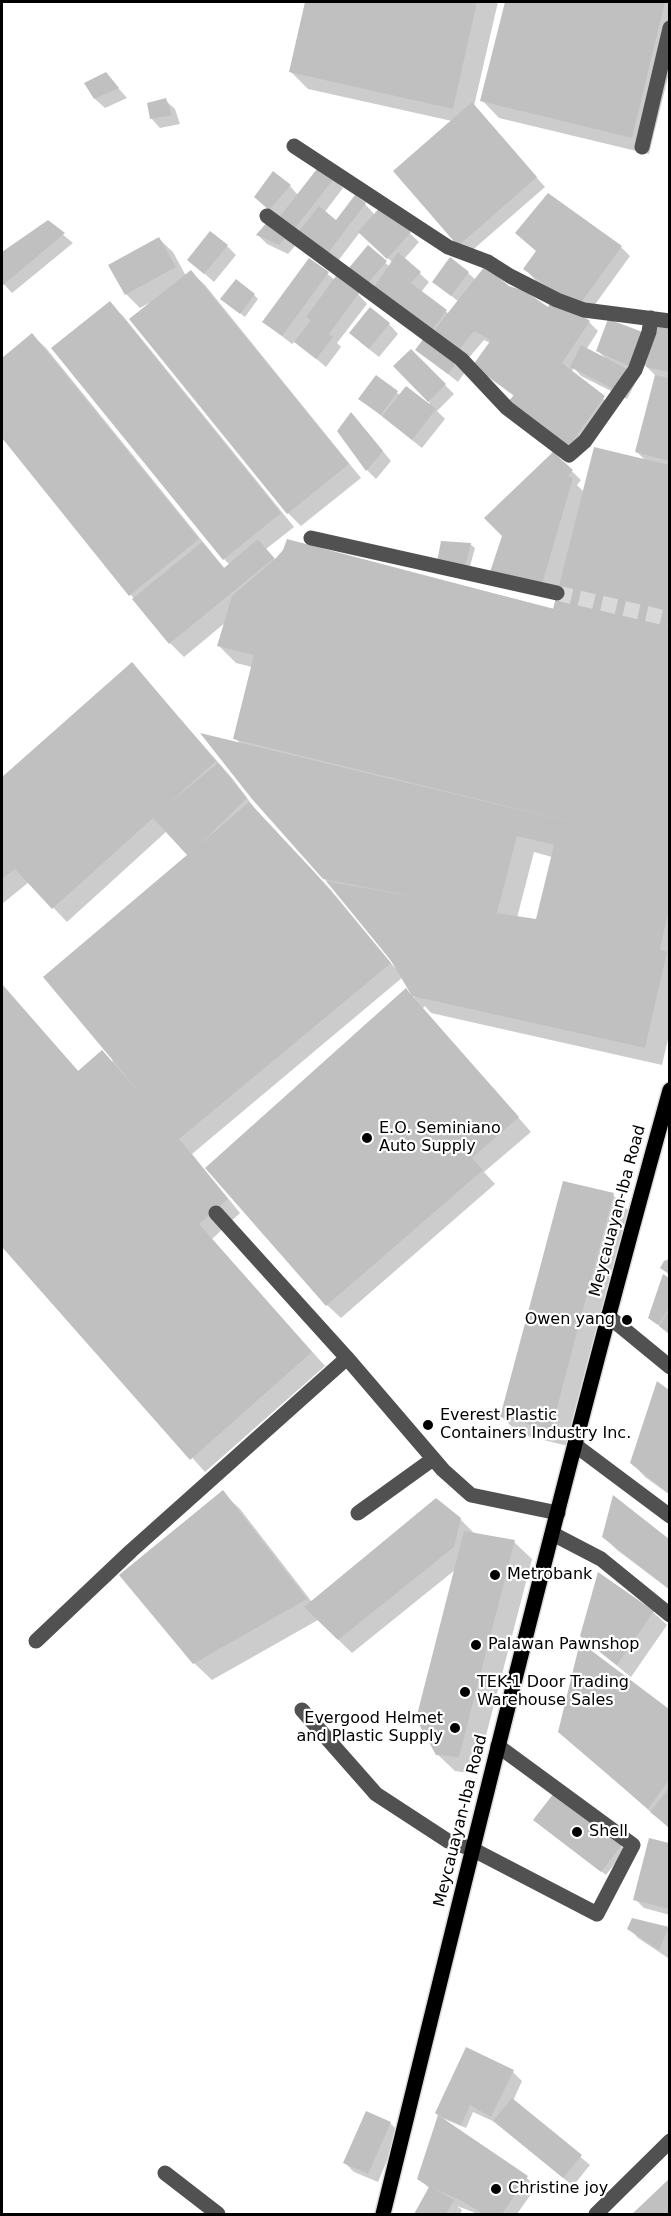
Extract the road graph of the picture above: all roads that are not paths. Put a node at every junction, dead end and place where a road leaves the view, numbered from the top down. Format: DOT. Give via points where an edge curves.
graph roads {
  1 [pos="669,28"];
  2 [pos="294,146"];
  3 [pos="642,147"];
  4 [pos="267,216"];
  5 [pos="651,318"];
  6 [pos="669,321"];
  7 [pos="311,538"];
  8 [pos="557,593"];
  9 [pos="669,1090"];
  10 [pos="216,1213"];
  11 [pos="608,1316"];
  12 [pos="347,1358"];
  13 [pos="669,1367"];
  14 [pos="575,1445"];
  15 [pos="433,1458"];
  16 [pos="358,1513"];
  17 [pos="558,1513"];
  18 [pos="669,1516"];
  19 [pos="553,1534"];
  20 [pos="669,1615"];
  21 [pos="36,1641"];
  22 [pos="302,1710"];
  23 [pos="498,1746"];
  24 [pos="472,1849"];
  25 [pos="669,2141"];
  26 [pos="165,2173"];
  27 [pos="218,2214"];
  28 [pos="383,2214"];
  29 [pos="596,2214"];
  1 -- 3 [label="street"];
  2 -- 5 [label="street" via="448,247 488,262 557,300 584,310"];
  4 -- 5 [label="street" via="461,359 507,408 569,455 585,441 635,370"];
  5 -- 6 [label="street"];
  7 -- 8 [label="street"];
  9 -- 11 [label="main road, Meycauayan-Iba Road"];
  10 -- 12 [label="street"];
  11 -- 13 [label="street"];
  11 -- 14 [label="main road, Meycauayan-Iba Road"];
  12 -- 15 [label="street"];
  12 -- 21 [label="street"];
  14 -- 17 [label="main road, Meycauayan-Iba Road"];
  14 -- 18 [label="street"];
  15 -- 16 [label="street"];
  15 -- 17 [label="street" via="471,1495"];
  17 -- 19 [label="main road, Meycauayan-Iba Road"];
  19 -- 20 [label="street" via="601,1559"];
  19 -- 23 [label="main road, Meycauayan-Iba Road"];
  22 -- 24 [label="street" via="376,1794 448,1841"];
  23 -- 24 [label="main road, Meycauayan-Iba Road"];
  23 -- 24 [label="street" via="633,1845 597,1914"];
  24 -- 28 [label="main road, Meycauayan-Iba Road"];
  25 -- 29 [label="street"];
  26 -- 27 [label="street"];
}
